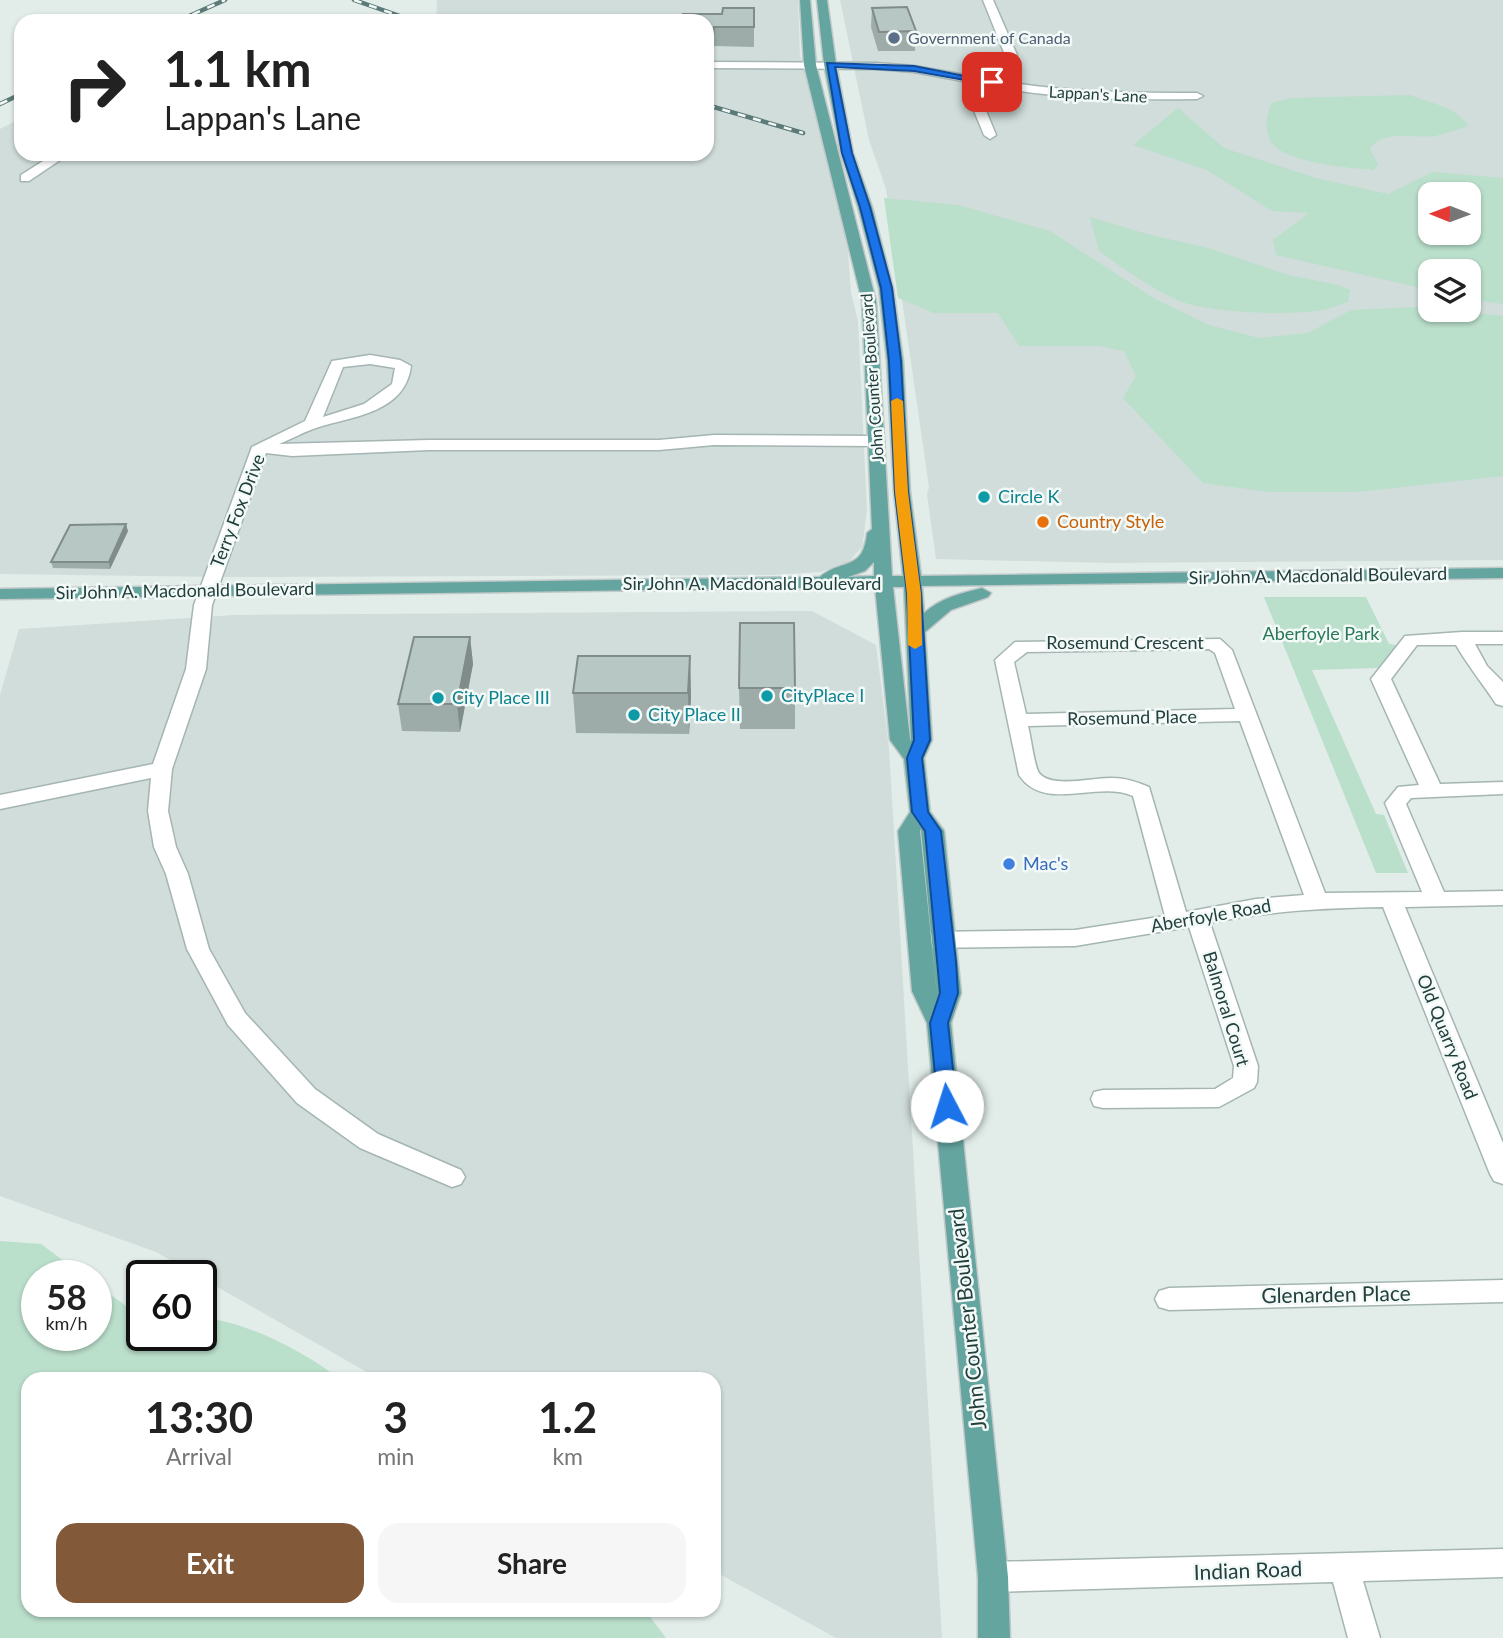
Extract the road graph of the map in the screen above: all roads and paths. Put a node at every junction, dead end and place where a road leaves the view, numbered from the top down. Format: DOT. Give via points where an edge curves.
graph roads {
  1 [pos="805,0"];
  2 [pos="822,0"];
  3 [pos="988,0"];
  4 [pos="830,64"];
  5 [pos="714,65"];
  6 [pos="810,65"];
  7 [pos="992,82"];
  8 [pos="1197,96"];
  9 [pos="990,135"];
  10 [pos="52,161"];
  11 [pos="25,178"];
  12 [pos="312,424"];
  13 [pos="876,441"];
  14 [pos="260,447"];
  15 [pos="882,515"];
  16 [pos="1503,573"];
  17 [pos="806,582"];
  18 [pos="1503,585"];
  19 [pos="913,588"];
  20 [pos="884,589"];
  21 [pos="982,593"];
  22 [pos="0,594"];
  23 [pos="206,598"];
  24 [pos="0,607"];
  25 [pos="914,633"];
  26 [pos="1462,638"];
  27 [pos="1503,638"];
  28 [pos="1503,700"];
  29 [pos="1247,715"];
  30 [pos="1017,720"];
  31 [pos="914,758"];
  32 [pos="162,769"];
  33 [pos="1503,788"];
  34 [pos="1432,790"];
  35 [pos="0,802"];
  36 [pos="920,812"];
  37 [pos="1503,898"];
  38 [pos="1436,899"];
  39 [pos="1391,900"];
  40 [pos="1317,901"];
  41 [pos="1187,918"];
  42 [pos="945,939"];
  43 [pos="920,940"];
  44 [pos="939,1023"];
  45 [pos="1102,1099"];
  46 [pos="1503,1174"];
  47 [pos="452,1177"];
  48 [pos="1503,1291"];
  49 [pos="1169,1299"];
  50 [pos="1503,1563"];
  51 [pos="1344,1568"];
  52 [pos="993,1577"];
  53 [pos="996,1630"];
  54 [pos="1364,1638"];
  1 -- 6 [label="main road, John Counter Boulevard"];
  2 -- 4 [label="main road, John Counter Boulevard"];
  3 -- 7 [label="street" via="1011,55"];
  4 -- 6 [label="street, Lappan's Lane"];
  4 -- 7 [label="street, Lappan's Lane" via="914,69"];
  4 -- 19 [label="main road, John Counter Boulevard" via="847,153 886,288"];
  5 -- 6 [label="street, Lappan's Lane"];
  6 -- 13 [label="main road, John Counter Boulevard" via="867,288"];
  7 -- 8 [label="street, Lappan's Lane" via="1044,92 1114,97"];
  7 -- 9 [label="street" via="976,101"];
  10 -- 11 [label="street"];
  12 -- 12 [label="street" via="337,364 367,358 403,366 399,386 380,402"];
  12 -- 14 [label="street"];
  13 -- 14 [label="street, Terry Fox Drive" via="714,440 659,446 429,445 292,451"];
  13 -- 15 [label="main road, John Counter Boulevard"];
  14 -- 23 [label="street, Terry Fox Drive"];
  15 -- 17 [label="main road" via="874,551 859,567"];
  15 -- 20 [label="main road, John Counter Boulevard"];
  16 -- 19 [label="main road, Sir John A. Macdonald Boulevard"];
  17 -- 20 [label="main road, Sir John A. Macdonald Boulevard"];
  17 -- 23 [label="main road, Sir John A. Macdonald Boulevard"];
  18 -- 21 [label="main road, Sir John A. Macdonald Boulevard"];
  19 -- 20 [label="main road, Sir John A. Macdonald Boulevard"];
  19 -- 21 [label="main road, Sir John A. Macdonald Boulevard"];
  19 -- 25 [label="main road, John Counter Boulevard"];
  20 -- 23 [label="main road, Sir John A. Macdonald Boulevard"];
  20 -- 31 [label="main road, John Counter Boulevard" via="900,740"];
  21 -- 25 [label="main road" via="938,608"];
  22 -- 23 [label="main road, Sir John A. Macdonald Boulevard"];
  23 -- 24 [label="main road, Sir John A. Macdonald Boulevard"];
  23 -- 32 [label="street, Terry Fox Drive" via="197,669"];
  25 -- 31 [label="main road, John Counter Boulevard" via="922,740"];
  26 -- 27 [label="street"];
  26 -- 28 [label="street"];
  26 -- 34 [label="street" via="1412,640 1381,679"];
  29 -- 30 [label="street, Rosemund Place"];
  29 -- 30 [label="street, Rosemund Crescent" via="1223,650 1213,643 1034,644 1021,646 1004,660"];
  29 -- 40 [label="street, Rosemund Crescent"];
  30 -- 41 [label="street, Rosemund Crescent" via="1029,775 1036,783 1051,787 1126,785 1142,792"];
  31 -- 36 [label="main road, John Counter Boulevard"];
  32 -- 35 [label="street"];
  32 -- 47 [label="street, Terry Fox Drive" via="158,811 165,847 198,949 236,1019 306,1096 369,1141"];
  33 -- 34 [label="street"];
  34 -- 38 [label="street" via="1405,792 1395,803"];
  36 -- 42 [label="main road, John Counter Boulevard" via="933,831"];
  36 -- 43 [label="main road, John Counter Boulevard" via="909,831"];
  37 -- 38 [label="street, Aberfoyle Road"];
  38 -- 39 [label="street, Aberfoyle Road"];
  39 -- 40 [label="street, Aberfoyle Road"];
  39 -- 46 [label="street, Old Quarry Road"];
  40 -- 41 [label="street, Aberfoyle Road"];
  41 -- 42 [label="street, Aberfoyle Road" via="1075,938"];
  41 -- 45 [label="street, Balmoral Court" via="1246,1066 1245,1082 1219,1098"];
  42 -- 43 [label="street, Aberfoyle Road"];
  42 -- 44 [label="main road, John Counter Boulevard" via="949,993"];
  43 -- 44 [label="main road, John Counter Boulevard" via="924,991"];
  44 -- 52 [label="main road, John Counter Boulevard"];
  48 -- 49 [label="street, Glenarden Place"];
  50 -- 51 [label="street, Indian Road"];
  51 -- 52 [label="street, Indian Road"];
  51 -- 54 [label="street"];
  52 -- 53 [label="main road, John Counter Boulevard"];
}
